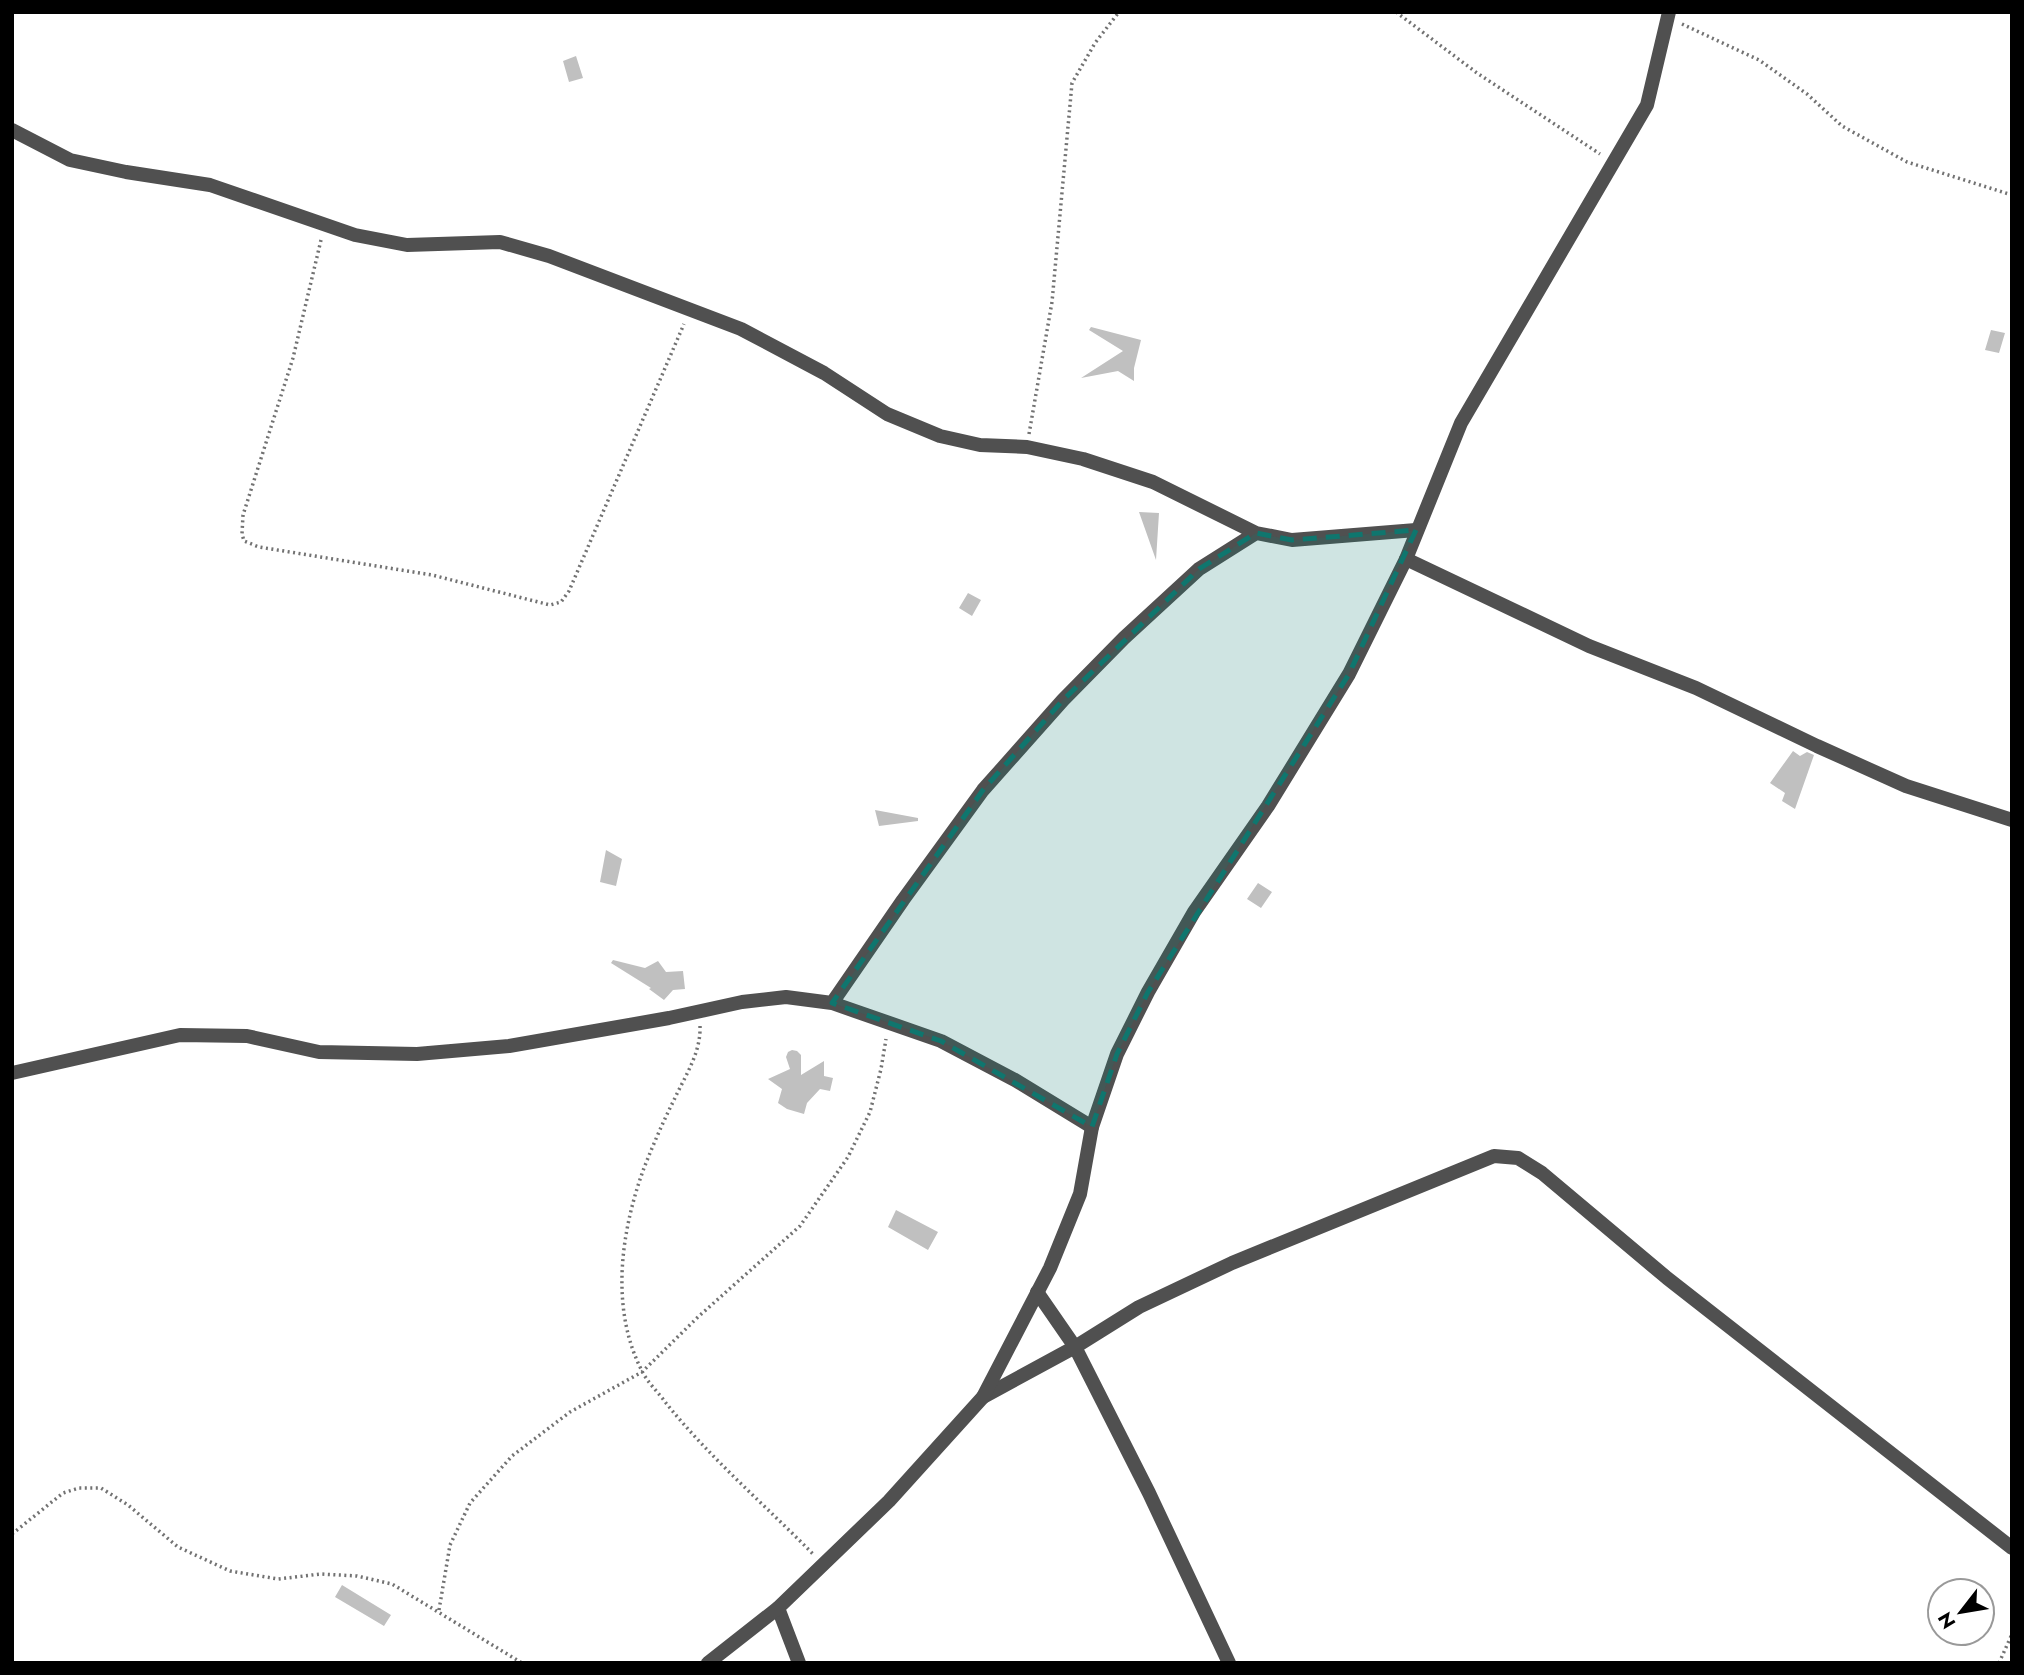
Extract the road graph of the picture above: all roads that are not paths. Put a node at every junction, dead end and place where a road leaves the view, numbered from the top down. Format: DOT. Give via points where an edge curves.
graph roads {
  1 [pos="1669,15"];
  2 [pos="12,130"];
  3 [pos="1416,530"];
  4 [pos="1256,533"];
  5 [pos="1406,559"];
  6 [pos="2012,820"];
  7 [pos="832,1003"];
  8 [pos="12,1073"];
  9 [pos="1092,1127"];
  10 [pos="1037,1292"];
  11 [pos="1075,1347"];
  12 [pos="983,1397"];
  13 [pos="2012,1548"];
  14 [pos="778,1608"];
  15 [pos="708,1663"];
  16 [pos="799,1663"];
  17 [pos="1228,1663"];
  1 -- 3 [label="street" via="1647,105 1461,423"];
  2 -- 4 [label="street" via="70,160 210,186 355,235 407,245 500,242 549,256 741,329 824,373 887,414 930,432 980,445 1027,447 1083,459 1153,482"];
  3 -- 4 [label="street" via="1292,540"];
  3 -- 5 [label="street"];
  4 -- 7 [label="street" via="1199,569 1063,700 983,790"];
  5 -- 6 [label="street" via="1589,646 1696,688 1906,786"];
  5 -- 9 [label="street" via="1349,674 1268,806 1194,912 1148,992 1117,1054"];
  7 -- 8 [label="street" via="786,997 741,1002 509,1046 418,1054 319,1052 247,1036 180,1035"];
  7 -- 9 [label="street" via="941,1041"];
  9 -- 10 [label="street" via="1080,1194"];
  10 -- 11 [label="street"];
  10 -- 12 [label="street"];
  11 -- 12 [label="street"];
  11 -- 13 [label="street" via="1139,1307 1232,1263 1494,1156 1518,1158"];
  11 -- 17 [label="street"];
  12 -- 14 [label="street" via="889,1501"];
  14 -- 15 [label="street"];
  14 -- 16 [label="street"];
}
